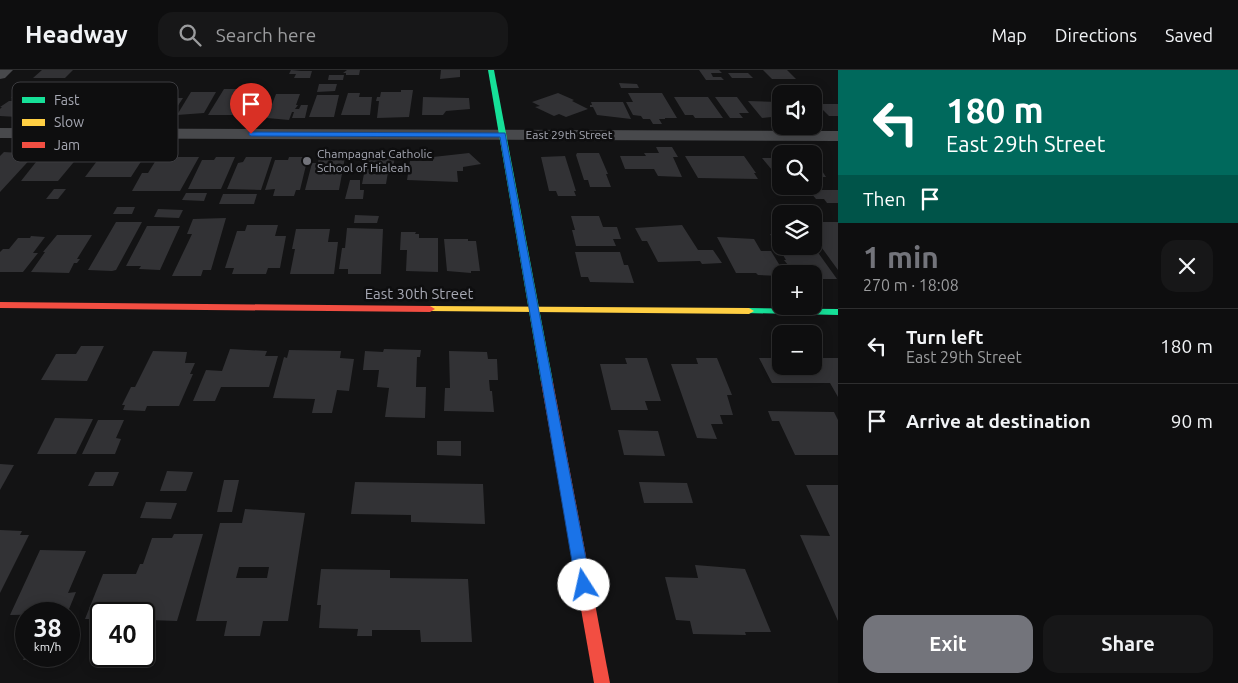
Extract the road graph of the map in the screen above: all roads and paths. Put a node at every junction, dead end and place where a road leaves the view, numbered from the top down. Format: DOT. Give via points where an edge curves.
graph roads {
  1 [pos="6,70"];
  2 [pos="491,70"];
  3 [pos="0,75"];
  4 [pos="178,134"];
  5 [pos="503,135"];
  6 [pos="838,136"];
  7 [pos="0,305"];
  8 [pos="534,310"];
  9 [pos="838,312"];
  10 [pos="602,683"];
  1 -- 3 [label="street"];
  2 -- 5 [label="street"];
  4 -- 5 [label="street, East 29th Street"];
  5 -- 6 [label="street, East 29th Street"];
  5 -- 8 [label="street"];
  7 -- 8 [label="street, East 30th Street"];
  8 -- 9 [label="street, East 30th Street"];
  8 -- 10 [label="street"];
}
